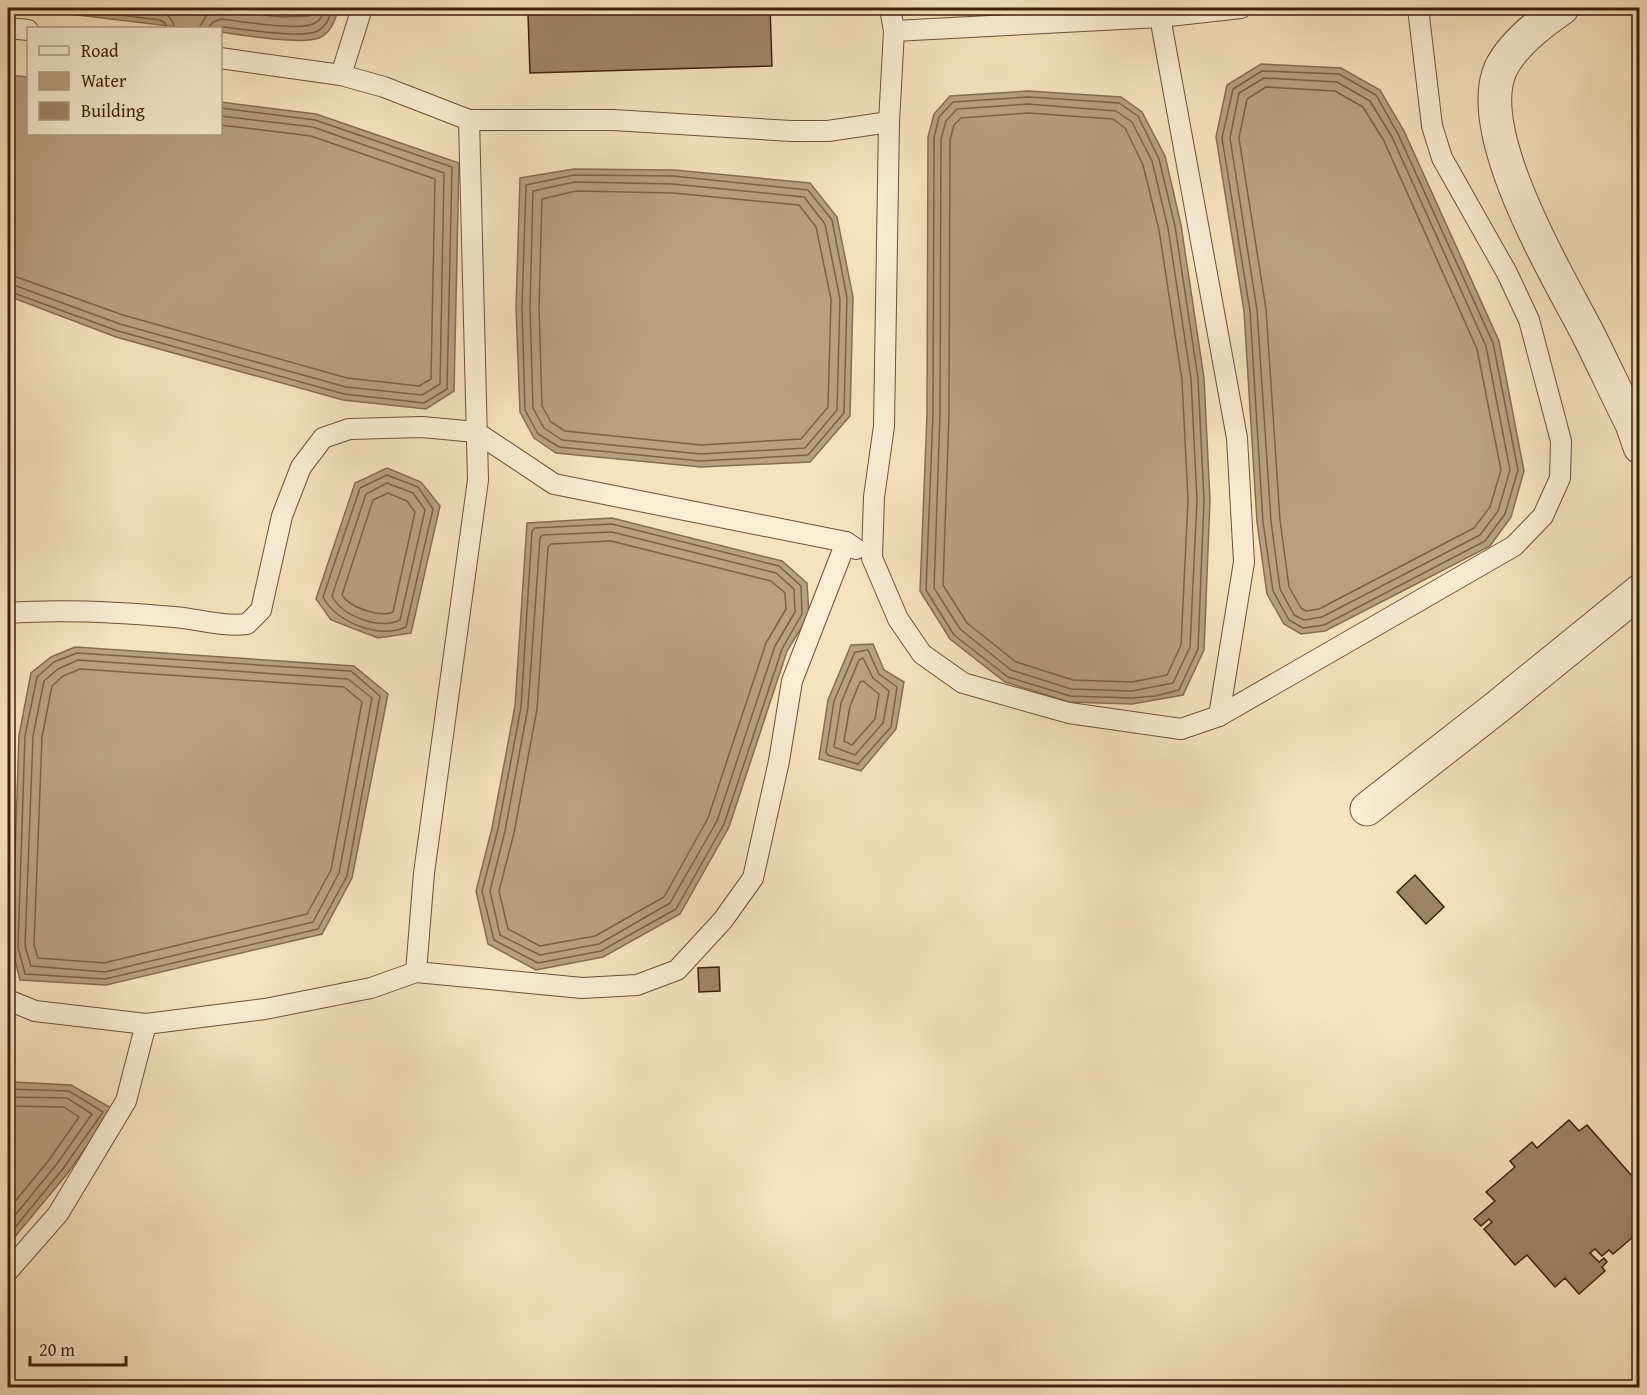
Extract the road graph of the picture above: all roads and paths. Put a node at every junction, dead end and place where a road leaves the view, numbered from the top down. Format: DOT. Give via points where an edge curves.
graph roads {
  1 [pos="362,8"];
  2 [pos="890,8"];
  3 [pos="1241,8"];
  4 [pos="1418,8"];
  5 [pos="1562,8"];
  6 [pos="1160,17"];
  7 [pos="8,28"];
  8 [pos="27,30"];
  9 [pos="894,31"];
  10 [pos="222,58"];
  11 [pos="341,75"];
  12 [pos="469,120"];
  13 [pos="889,122"];
  14 [pos="476,432"];
  15 [pos="1640,447"];
  16 [pos="846,542"];
  17 [pos="872,558"];
  18 [pos="1640,591"];
  19 [pos="8,613"];
  20 [pos="1219,716"];
  21 [pos="1367,809"];
  22 [pos="416,972"];
  23 [pos="8,1000"];
  24 [pos="146,1024"];
  25 [pos="8,1271"];
  1 -- 11 [label="lane"];
  2 -- 9 [label="lane"];
  3 -- 6 [label="lane"];
  4 -- 20 [label="lane" via="1432,126 1442,158 1529,320 1561,441 1560,478 1543,516 1514,546"];
  5 -- 15 [label="street" via="1516,47 1501,69 1496,96 1498,129 1508,169 1542,246"];
  6 -- 9 [label="lane"];
  6 -- 20 [label="lane" via="1237,438 1244,562"];
  7 -- 8 [label="lane"];
  9 -- 13 [label="lane"];
  10 -- 11 [label="lane"];
  11 -- 12 [label="lane"];
  12 -- 13 [label="lane" via="614,120 791,131"];
  12 -- 14 [label="lane"];
  13 -- 17 [label="lane" via="884,426 874,497"];
  14 -- 16 [label="lane" via="554,484"];
  14 -- 19 [label="lane" via="422,427 349,429 323,438 300,467 282,516 261,610 247,624 227,626 177,617 54,611"];
  14 -- 22 [label="lane" via="478,480 424,873"];
  16 -- 17 [label="lane"];
  16 -- 22 [label="lane" via="792,681 753,878 723,920 677,970 637,985 582,987"];
  17 -- 20 [label="lane" via="898,618 922,654 963,683 1070,713 1181,729"];
  18 -- 21 [label="street"];
  22 -- 24 [label="lane" via="371,987 265,1009"];
  23 -- 24 [label="lane" via="35,1011"];
  24 -- 25 [label="lane" via="126,1101 58,1214"];
}
